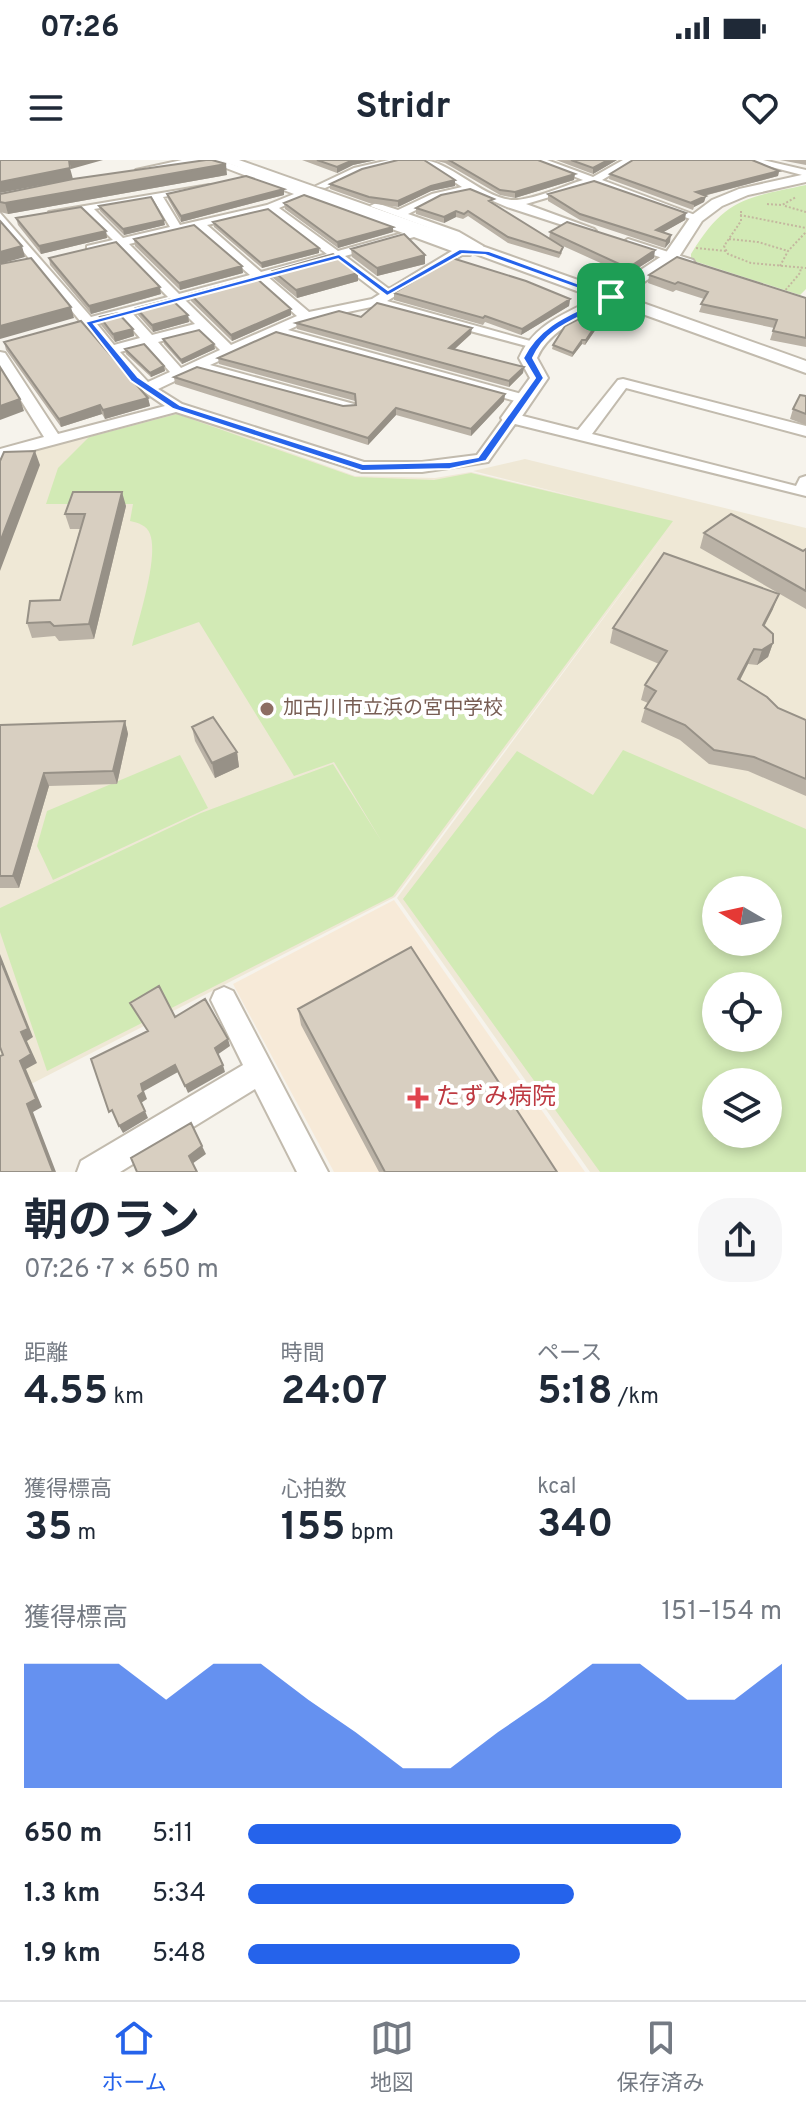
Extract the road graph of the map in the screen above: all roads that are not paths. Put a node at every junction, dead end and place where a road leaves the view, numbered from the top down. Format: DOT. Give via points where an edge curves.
graph roads {
  1 [pos="200,160"];
  2 [pos="210,160"];
  3 [pos="226,160"];
  4 [pos="248,160"];
  5 [pos="402,160"];
  6 [pos="426,160"];
  7 [pos="537,160"];
  8 [pos="630,160"];
  9 [pos="750,160"];
  10 [pos="131,172"];
  11 [pos="250,174"];
  12 [pos="806,176"];
  13 [pos="595,180"];
  14 [pos="321,186"];
  15 [pos="471,188"];
  16 [pos="303,194"];
  17 [pos="156,195"];
  18 [pos="511,205"];
  19 [pos="86,207"];
  20 [pos="271,207"];
  21 [pos="45,214"];
  22 [pos="398,214"];
  23 [pos="2,218"];
  24 [pos="18,218"];
  25 [pos="697,218"];
  26 [pos="200,225"];
  27 [pos="177,229"];
  28 [pos="597,233"];
  29 [pos="413,234"];
  30 [pos="612,238"];
  31 [pos="120,242"];
  32 [pos="456,246"];
  33 [pos="79,252"];
  34 [pos="486,253"];
  35 [pos="339,256"];
  36 [pos="671,257"];
  37 [pos="702,267"];
  38 [pos="261,278"];
  39 [pos="611,297"];
  40 [pos="382,298"];
  41 [pos="178,300"];
  42 [pos="125,313"];
  43 [pos="306,317"];
  44 [pos="82,324"];
  45 [pos="204,326"];
  46 [pos="276,331"];
  47 [pos="149,340"];
  48 [pos="15,341"];
  49 [pos="534,344"];
  50 [pos="0,345"];
  51 [pos="111,350"];
  52 [pos="230,352"];
  53 [pos="0,356"];
  54 [pos="198,366"];
  55 [pos="806,367"];
  56 [pos="179,374"];
  57 [pos="147,388"];
  58 [pos="524,399"];
  59 [pos="177,407"];
  60 [pos="349,407"];
  61 [pos="511,418"];
  62 [pos="806,431"];
  63 [pos="583,435"];
  64 [pos="53,439"];
  65 [pos="0,454"];
  66 [pos="806,481"];
  67 [pos="224,1000"];
  68 [pos="261,1070"];
  69 [pos="92,1172"];
  70 [pos="313,1172"];
  1 -- 10 [label="street"];
  2 -- 11 [label="street"];
  3 -- 32 [label="street"];
  4 -- 14 [label="street"];
  5 -- 14 [label="street"];
  6 -- 15 [label="street"];
  7 -- 13 [label="street"];
  8 -- 13 [label="street"];
  9 -- 12 [label="street"];
  11 -- 16 [label="street"];
  11 -- 17 [label="street"];
  12 -- 25 [label="street" via="730,197"];
  13 -- 18 [label="street"];
  13 -- 25 [label="street"];
  14 -- 22 [label="street"];
  15 -- 18 [label="street"];
  15 -- 22 [label="street" via="436,196"];
  16 -- 20 [label="street"];
  16 -- 29 [label="street"];
  17 -- 19 [label="street"];
  17 -- 27 [label="street"];
  18 -- 28 [label="street"];
  19 -- 21 [label="street"];
  19 -- 31 [label="street"];
  20 -- 26 [label="street" via="238,209"];
  20 -- 35 [label="street"];
  22 -- 34 [label="street" via="455,234"];
  23 -- 24 [label="street"];
  23 -- 44 [label="street"];
  25 -- 36 [label="street"];
  26 -- 27 [label="street"];
  26 -- 38 [label="street"];
  27 -- 31 [label="street"];
  29 -- 32 [label="street"];
  29 -- 35 [label="street"];
  30 -- 36 [label="street"];
  31 -- 33 [label="street"];
  31 -- 41 [label="street"];
  32 -- 34 [label="street"];
  32 -- 40 [label="street"];
  34 -- 39 [label="street"];
  35 -- 38 [label="street"];
  35 -- 40 [label="street"];
  36 -- 37 [label="street"];
  36 -- 39 [label="street"];
  38 -- 41 [label="street"];
  38 -- 43 [label="street"];
  39 -- 49 [label="street" via="550,328"];
  39 -- 55 [label="street"];
  40 -- 43 [label="street"];
  40 -- 49 [label="street"];
  41 -- 42 [label="street"];
  41 -- 45 [label="street"];
  42 -- 44 [label="street"];
  42 -- 47 [label="street"];
  43 -- 46 [label="street"];
  44 -- 51 [label="street"];
  45 -- 47 [label="street"];
  45 -- 52 [label="street"];
  46 -- 52 [label="street"];
  46 -- 58 [label="street"];
  47 -- 51 [label="street"];
  47 -- 56 [label="street"];
  48 -- 50 [label="street"];
  49 -- 58 [label="street" via="528,358 539,378"];
  51 -- 57 [label="street"];
  52 -- 54 [label="street"];
  53 -- 64 [label="street"];
  54 -- 56 [label="street"];
  54 -- 60 [label="street" via="328,408"];
  56 -- 57 [label="street"];
  57 -- 59 [label="street"];
  58 -- 61 [label="street"];
  59 -- 61 [label="street" via="362,467 393,469 482,459"];
  59 -- 64 [label="street"];
  61 -- 63 [label="street"];
  62 -- 63 [label="street" via="623,383"];
  63 -- 66 [label="street" via="802,492"];
  64 -- 65 [label="street"];
  67 -- 68 [label="street"];
  68 -- 69 [label="street"];
  68 -- 70 [label="street"];
}
